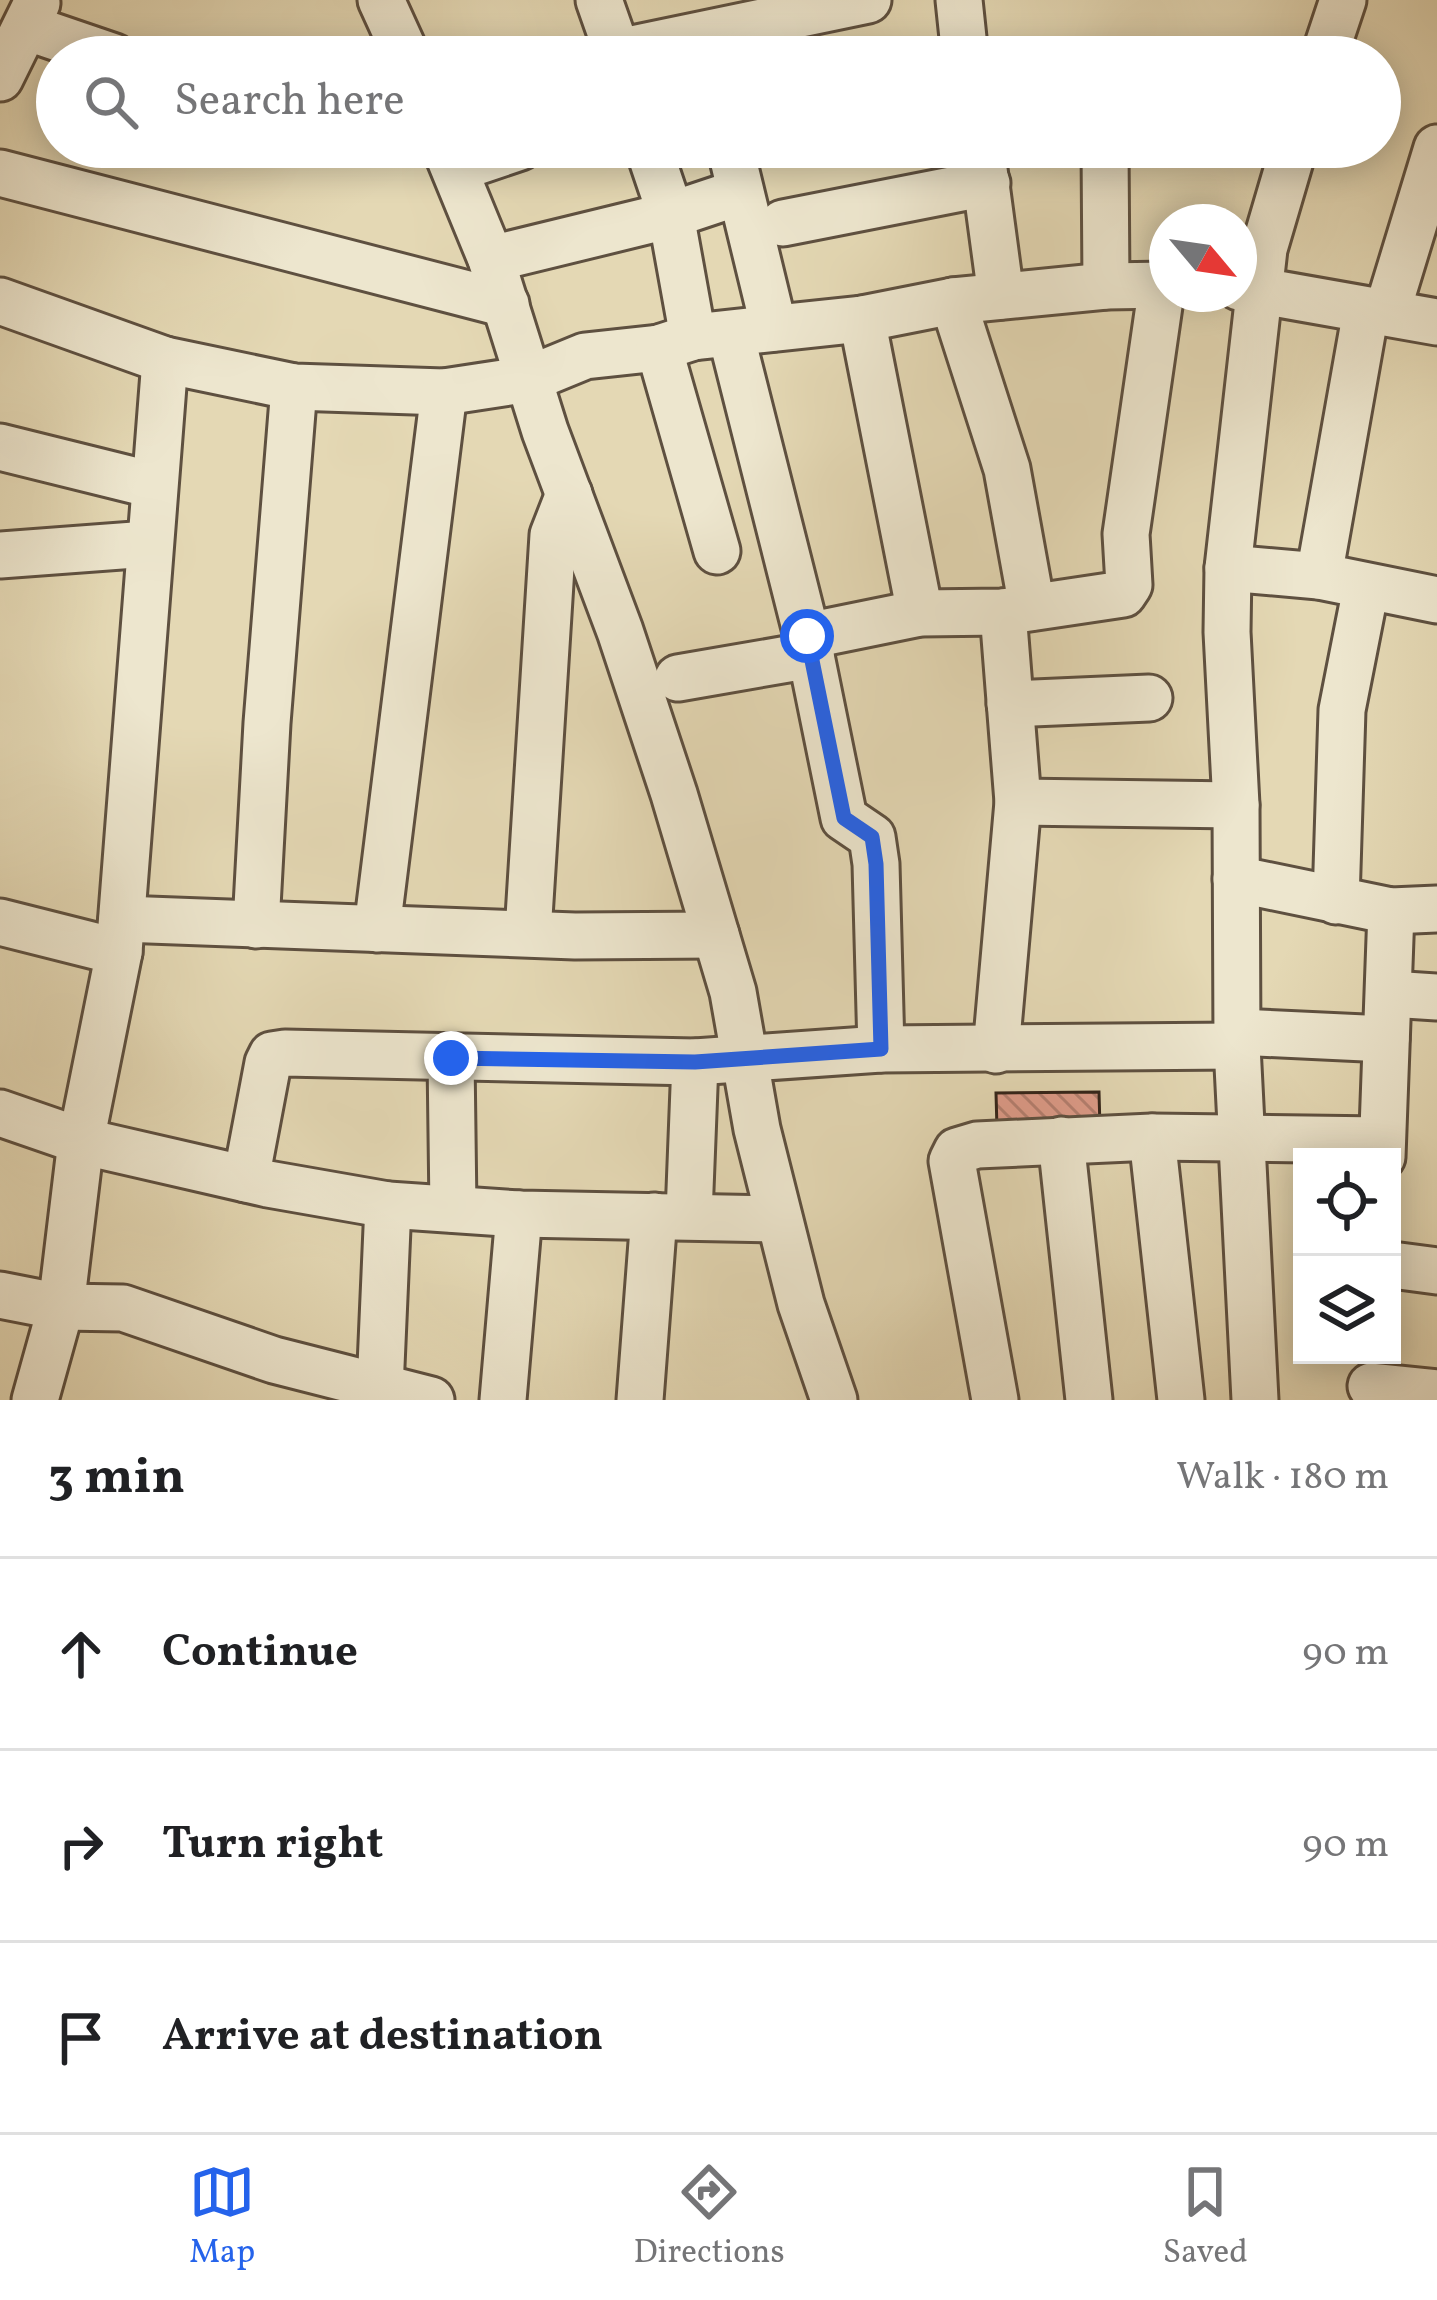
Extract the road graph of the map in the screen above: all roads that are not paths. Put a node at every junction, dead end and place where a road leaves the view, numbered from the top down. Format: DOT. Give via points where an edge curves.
graph roads {
  1 [pos="381,0"];
  2 [pos="599,0"];
  3 [pos="868,0"];
  4 [pos="959,0"];
  5 [pos="1334,0"];
  6 [pos="1343,1"];
  7 [pos="32,14"];
  8 [pos="74,36"];
  9 [pos="397,36"];
  10 [pos="612,36"];
  11 [pos="701,36"];
  12 [pos="963,36"];
  13 [pos="1331,36"];
  14 [pos="0,78"];
  15 [pos="1437,148"];
  16 [pos="454,168"];
  17 [pos="654,168"];
  18 [pos="735,168"];
  19 [pos="974,168"];
  20 [pos="984,168"];
  21 [pos="1106,168"];
  22 [pos="1288,168"];
  23 [pos="0,173"];
  24 [pos="740,192"];
  25 [pos="671,215"];
  26 [pos="784,223"];
  27 [pos="491,259"];
  28 [pos="1257,266"];
  29 [pos="1149,285"];
  30 [pos="1106,286"];
  31 [pos="1257,290"];
  32 [pos="1001,296"];
  33 [pos="0,301"];
  34 [pos="953,301"];
  35 [pos="506,304"];
  36 [pos="1161,312"];
  37 [pos="1246,312"];
  38 [pos="1377,312"];
  39 [pos="862,319"];
  40 [pos="1437,322"];
  41 [pos="714,337"];
  42 [pos="165,360"];
  43 [pos="529,379"];
  44 [pos="294,387"];
  45 [pos="444,392"];
  46 [pos="0,447"];
  47 [pos="153,485"];
  48 [pos="569,494"];
  49 [pos="148,544"];
  50 [pos="717,551"];
  51 [pos="0,555"];
  52 [pos="1228,568"];
  53 [pos="1319,576"];
  54 [pos="1366,588"];
  55 [pos="1437,600"];
  56 [pos="1018,610"];
  57 [pos="920,613"];
  58 [pos="809,646"];
  59 [pos="678,678"];
  60 [pos="1149,698"];
  61 [pos="1010,704"];
  62 [pos="1018,802"];
  63 [pos="1236,806"];
  64 [pos="1236,879"];
  65 [pos="1336,902"];
  66 [pos="1437,909"];
  67 [pos="1391,910"];
  68 [pos="0,922"];
  69 [pos="256,925"];
  70 [pos="377,929"];
  71 [pos="528,934"];
  72 [pos="716,934"];
  73 [pos="120,935"];
  74 [pos="1437,997"];
  75 [pos="1388,1017"];
  76 [pos="1237,1039"];
  77 [pos="881,1049"];
  78 [pos="996,1050"];
  79 [pos="743,1057"];
  80 [pos="451,1058"];
  81 [pos="695,1062"];
  82 [pos="0,1113"];
  83 [pos="1152,1137"];
  84 [pos="1243,1139"];
  85 [pos="1061,1140"];
  86 [pos="81,1141"];
  87 [pos="1382,1148"];
  88 [pos="246,1179"];
  89 [pos="388,1205"];
  90 [pos="453,1209"];
  91 [pos="519,1214"];
  92 [pos="672,1216"];
  93 [pos="779,1219"];
  94 [pos="1401,1266"];
  95 [pos="1437,1271"];
  96 [pos="0,1295"];
  97 [pos="61,1307"];
  98 [pos="1371,1380"];
  99 [pos="380,1389"];
  100 [pos="1437,1393"];
  101 [pos="35,1400"];
  102 [pos="431,1400"];
  103 [pos="503,1400"];
  104 [pos="640,1400"];
  105 [pos="834,1400"];
  106 [pos="995,1400"];
  107 [pos="1089,1400"];
  108 [pos="1181,1400"];
  109 [pos="1255,1400"];
  1 -- 9 [label="street"];
  2 -- 10 [label="street"];
  3 -- 11 [label="street"];
  4 -- 12 [label="street"];
  5 -- 6 [label="street"];
  6 -- 13 [label="street"];
  7 -- 8 [label="street"];
  7 -- 14 [label="street"];
  15 -- 38 [label="street"];
  16 -- 27 [label="street"];
  17 -- 25 [label="street"];
  18 -- 24 [label="street"];
  19 -- 26 [label="street"];
  20 -- 32 [label="street"];
  21 -- 30 [label="street"];
  22 -- 28 [label="street"];
  23 -- 35 [label="street"];
  24 -- 25 [label="street"];
  24 -- 41 [label="street"];
  25 -- 27 [label="street"];
  25 -- 41 [label="street"];
  27 -- 35 [label="street"];
  29 -- 30 [label="street"];
  30 -- 32 [label="street"];
  31 -- 38 [label="street"];
  32 -- 34 [label="street"];
  33 -- 42 [label="street"];
  34 -- 39 [label="street"];
  34 -- 56 [label="street" via="1007,470"];
  35 -- 43 [label="street"];
  36 -- 56 [label="street" via="1126,534 1129,585 1114,598"];
  37 -- 52 [label="street"];
  38 -- 40 [label="street"];
  38 -- 53 [label="street"];
  39 -- 41 [label="street"];
  39 -- 57 [label="street"];
  41 -- 43 [label="street" via="585,356"];
  41 -- 50 [label="street"];
  41 -- 58 [label="street"];
  42 -- 44 [label="street"];
  42 -- 47 [label="street"];
  43 -- 45 [label="street"];
  43 -- 48 [label="street"];
  44 -- 45 [label="street"];
  44 -- 69 [label="street"];
  45 -- 70 [label="street"];
  46 -- 47 [label="street"];
  47 -- 49 [label="street"];
  48 -- 71 [label="street" via="553,535"];
  48 -- 72 [label="street"];
  49 -- 51 [label="street"];
  49 -- 73 [label="street"];
  52 -- 53 [label="street"];
  52 -- 63 [label="street"];
  53 -- 54 [label="street"];
  54 -- 55 [label="street"];
  54 -- 65 [label="street" via="1342,710"];
  56 -- 57 [label="street"];
  56 -- 61 [label="street"];
  57 -- 58 [label="street"];
  58 -- 59 [label="street"];
  58 -- 77 [label="street" via="844,818 872,837"];
  60 -- 61 [label="street"];
  61 -- 62 [label="street"];
  62 -- 63 [label="street"];
  62 -- 78 [label="street"];
  63 -- 64 [label="street"];
  64 -- 65 [label="street"];
  64 -- 76 [label="street"];
  65 -- 67 [label="street"];
  66 -- 67 [label="street"];
  67 -- 75 [label="street"];
  68 -- 73 [label="street"];
  69 -- 70 [label="street"];
  69 -- 73 [label="street"];
  70 -- 71 [label="street"];
  71 -- 72 [label="street"];
  72 -- 79 [label="street"];
  73 -- 86 [label="street"];
  74 -- 75 [label="street"];
  75 -- 76 [label="street"];
  75 -- 87 [label="street"];
  76 -- 78 [label="street"];
  76 -- 84 [label="street"];
  77 -- 78 [label="street"];
  77 -- 79 [label="street"];
  79 -- 81 [label="street"];
  79 -- 93 [label="street"];
  80 -- 81 [label="street"];
  80 -- 88 [label="street" via="272,1055"];
  80 -- 90 [label="street"];
  81 -- 92 [label="street"];
  82 -- 86 [label="street"];
  83 -- 84 [label="street"];
  83 -- 85 [label="street"];
  83 -- 108 [label="street"];
  84 -- 87 [label="street"];
  84 -- 109 [label="street"];
  85 -- 106 [label="street" via="977,1145 958,1150 952,1161"];
  85 -- 107 [label="street"];
  86 -- 88 [label="street"];
  86 -- 97 [label="street"];
  88 -- 89 [label="street"];
  89 -- 90 [label="street"];
  89 -- 99 [label="street"];
  90 -- 91 [label="street"];
  91 -- 92 [label="street"];
  91 -- 103 [label="street"];
  92 -- 93 [label="street"];
  92 -- 104 [label="street"];
  93 -- 105 [label="street"];
  94 -- 95 [label="street"];
  96 -- 97 [label="street"];
  97 -- 99 [label="street" via="123,1308"];
  97 -- 101 [label="street"];
  98 -- 100 [label="street"];
  99 -- 102 [label="street"];
}
